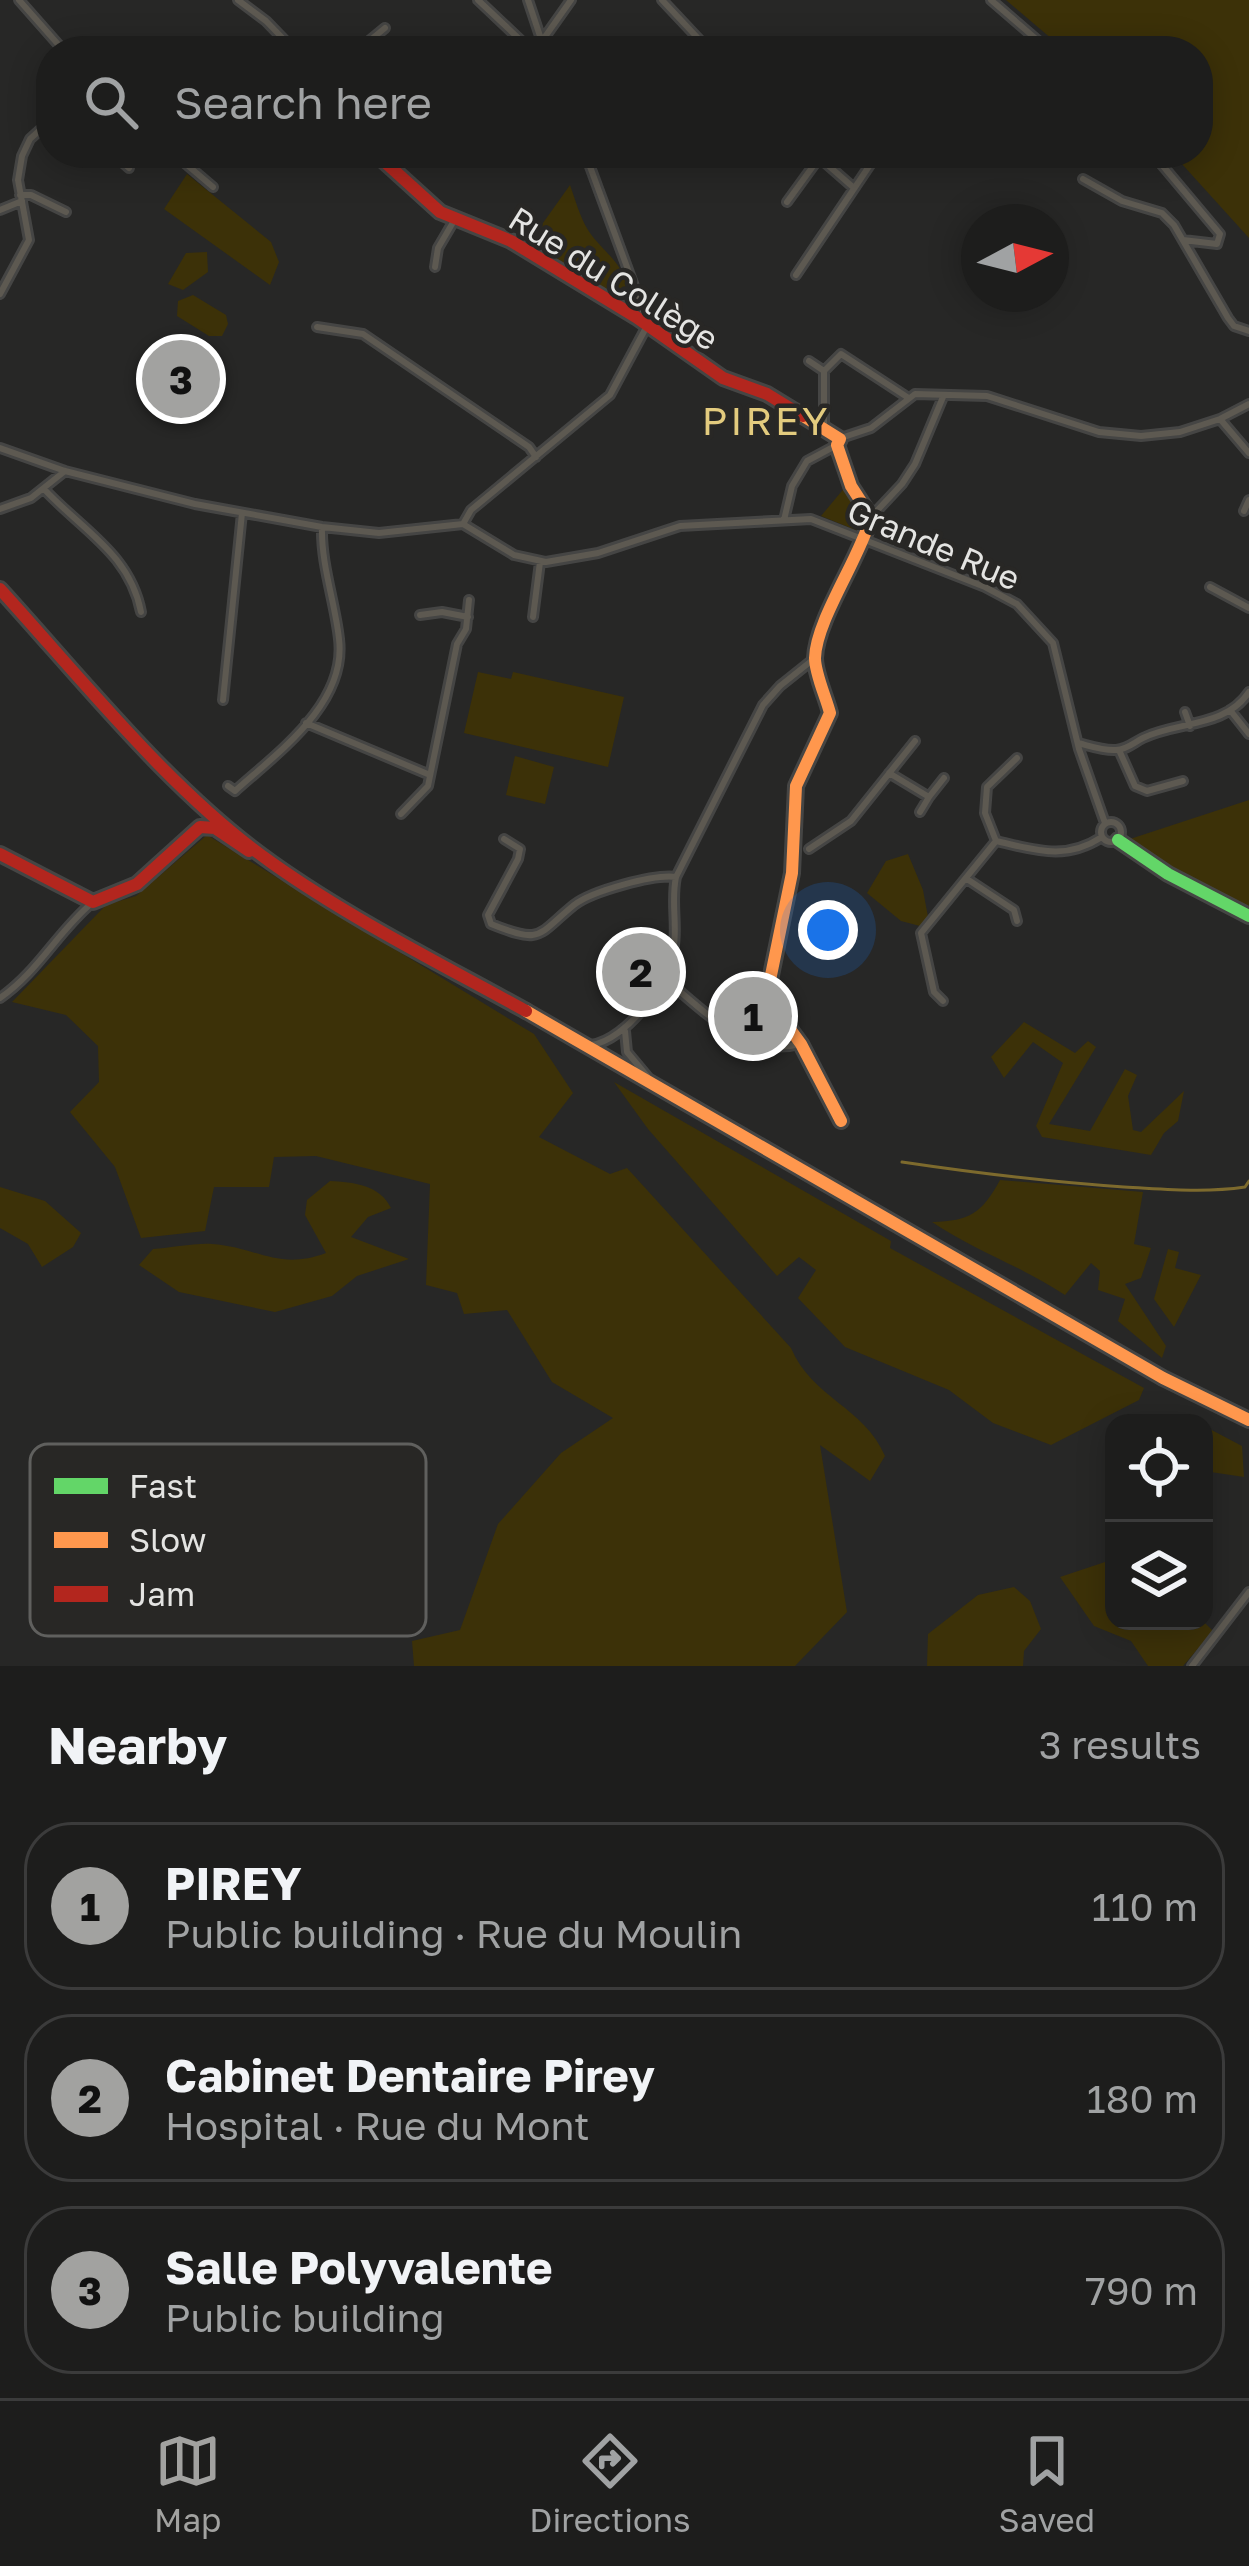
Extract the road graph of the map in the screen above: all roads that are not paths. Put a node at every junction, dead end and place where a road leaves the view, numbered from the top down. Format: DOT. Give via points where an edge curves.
graph roads {
  1 [pos="19,0"];
  2 [pos="238,0"];
  3 [pos="478,0"];
  4 [pos="528,0"];
  5 [pos="571,0"];
  6 [pos="662,0"];
  7 [pos="991,0"];
  8 [pos="385,28"];
  9 [pos="51,36"];
  10 [pos="280,36"];
  11 [pos="375,36"];
  12 [pos="516,36"];
  13 [pos="540,36"];
  14 [pos="546,36"];
  15 [pos="696,36"];
  16 [pos="1033,36"];
  17 [pos="36,136"];
  18 [pos="191,168"];
  19 [pos="391,168"];
  20 [pos="590,168"];
  21 [pos="808,168"];
  22 [pos="830,168"];
  23 [pos="868,168"];
  24 [pos="1165,168"];
  25 [pos="1083,179"];
  26 [pos="213,187"];
  27 [pos="854,188"];
  28 [pos="21,198"];
  29 [pos="787,202"];
  30 [pos="0,211"];
  31 [pos="66,212"];
  32 [pos="455,219"];
  33 [pos="1183,240"];
  34 [pos="435,267"];
  35 [pos="796,274"];
  36 [pos="0,295"];
  37 [pos="642,316"];
  38 [pos="317,327"];
  39 [pos="1249,331"];
  40 [pos="638,343"];
  41 [pos="808,361"];
  42 [pos="824,371"];
  43 [pos="908,397"];
  44 [pos="943,397"];
  45 [pos="1249,404"];
  46 [pos="1220,419"];
  47 [pos="824,428"];
  48 [pos="838,442"];
  49 [pos="0,448"];
  50 [pos="1249,453"];
  51 [pos="536,457"];
  52 [pos="65,471"];
  53 [pos="44,489"];
  54 [pos="1249,500"];
  55 [pos="0,509"];
  56 [pos="1244,511"];
  57 [pos="242,512"];
  58 [pos="871,517"];
  59 [pos="784,520"];
  60 [pos="464,524"];
  61 [pos="322,526"];
  62 [pos="865,540"];
  63 [pos="540,562"];
  64 [pos="0,586"];
  65 [pos="1210,587"];
  66 [pos="469,600"];
  67 [pos="1249,608"];
  68 [pos="141,612"];
  69 [pos="420,615"];
  70 [pos="533,616"];
  71 [pos="468,617"];
  72 [pos="815,658"];
  73 [pos="1249,692"];
  74 [pos="223,700"];
  75 [pos="1230,710"];
  76 [pos="1186,712"];
  77 [pos="305,723"];
  78 [pos="1190,726"];
  79 [pos="1249,734"];
  80 [pos="915,741"];
  81 [pos="1078,743"];
  82 [pos="1119,750"];
  83 [pos="1017,758"];
  84 [pos="889,773"];
  85 [pos="430,775"];
  86 [pos="944,778"];
  87 [pos="1183,781"];
  88 [pos="227,786"];
  89 [pos="929,797"];
  90 [pos="920,812"];
  91 [pos="401,814"];
  92 [pos="1105,824"];
  93 [pos="1102,837"];
  94 [pos="504,839"];
  95 [pos="1118,840"];
  96 [pos="996,841"];
  97 [pos="809,849"];
  98 [pos="0,854"];
  99 [pos="271,863"];
  100 [pos="676,877"];
  101 [pos="967,879"];
  102 [pos="93,902"];
  103 [pos="1249,916"];
  104 [pos="1017,920"];
  105 [pos="665,979"];
  106 [pos="0,998"];
  107 [pos="943,1001"];
  108 [pos="626,1029"];
  109 [pos="801,1044"];
  110 [pos="588,1045"];
  111 [pos="601,1053"];
  112 [pos="653,1084"];
  113 [pos="842,1121"];
  114 [pos="1249,1420"];
  115 [pos="1249,1592"];
  116 [pos="1192,1666"];
  1 -- 9 [label="street"];
  2 -- 10 [label="street"];
  3 -- 12 [label="street"];
  4 -- 13 [label="street"];
  5 -- 14 [label="street"];
  6 -- 15 [label="street"];
  7 -- 16 [label="street"];
  8 -- 11 [label="street"];
  17 -- 28 [label="street" via="19,167"];
  18 -- 26 [label="street"];
  19 -- 32 [label="main road, Rue du Collège"];
  20 -- 37 [label="street"];
  21 -- 29 [label="street"];
  22 -- 27 [label="street"];
  23 -- 27 [label="street"];
  24 -- 33 [label="street" via="1220,234 1217,244"];
  25 -- 33 [label="street" via="1162,213"];
  27 -- 35 [label="street"];
  28 -- 30 [label="street"];
  28 -- 31 [label="street" via="32,195"];
  28 -- 36 [label="street" via="28,248"];
  32 -- 34 [label="street"];
  32 -- 37 [label="main road, Rue du Collège" via="511,241"];
  33 -- 39 [label="street" via="1234,326"];
  37 -- 40 [label="street"];
  37 -- 40 [label="street"];
  37 -- 47 [label="main road, Rue du Collège" via="723,378"];
  38 -- 51 [label="street" via="363,334"];
  40 -- 51 [label="street" via="610,395"];
  41 -- 42 [label="street"];
  42 -- 43 [label="street" via="841,353"];
  42 -- 47 [label="street"];
  43 -- 44 [label="street"];
  43 -- 48 [label="street" via="871,428"];
  44 -- 46 [label="street" via="986,396 1120,435 1161,436"];
  44 -- 58 [label="street" via="915,464"];
  45 -- 46 [label="street"];
  46 -- 50 [label="street"];
  47 -- 48 [label="main road, Rue du Collège"];
  48 -- 58 [label="main road"];
  48 -- 59 [label="street" via="797,475"];
  49 -- 52 [label="street"];
  51 -- 60 [label="street"];
  52 -- 53 [label="street"];
  52 -- 57 [label="street"];
  53 -- 55 [label="street"];
  53 -- 68 [label="street" via="131,577"];
  54 -- 56 [label="street"];
  57 -- 61 [label="street"];
  57 -- 74 [label="street"];
  58 -- 62 [label="main road"];
  59 -- 62 [label="street, Grande Rue" via="812,519"];
  59 -- 63 [label="street, Grande Rue" via="680,526"];
  60 -- 61 [label="street" via="379,533"];
  60 -- 63 [label="street"];
  61 -- 77 [label="street" via="340,651 330,687"];
  62 -- 72 [label="main road"];
  62 -- 81 [label="street, Grande Rue" via="985,587 1029,615 1060,657"];
  63 -- 70 [label="street"];
  64 -- 99 [label="main road" via="148,750"];
  65 -- 67 [label="street"];
  66 -- 71 [label="street"];
  69 -- 71 [label="street"];
  71 -- 85 [label="street"];
  72 -- 100 [label="street" via="764,705"];
  72 -- 109 [label="main road" via="830,713 796,786 794,858 769,985"];
  73 -- 75 [label="street"];
  75 -- 78 [label="street"];
  75 -- 79 [label="street"];
  76 -- 78 [label="street"];
  77 -- 85 [label="street"];
  77 -- 88 [label="street" via="268,764 235,790"];
  78 -- 82 [label="street"];
  80 -- 84 [label="street"];
  81 -- 82 [label="street"];
  81 -- 92 [label="street, Grande Rue"];
  82 -- 87 [label="street" via="1135,786 1147,791"];
  83 -- 96 [label="street" via="987,787 985,813"];
  84 -- 89 [label="street"];
  84 -- 97 [label="street" via="851,820"];
  85 -- 91 [label="street"];
  86 -- 89 [label="street"];
  89 -- 90 [label="street"];
  92 -- 93 [label="street"];
  92 -- 95 [label="street" via="1118,825"];
  93 -- 95 [label="street"];
  93 -- 96 [label="street" via="1061,854"];
  94 -- 100 [label="street" via="520,849 518,860 488,915 514,933 549,930 589,897"];
  95 -- 103 [label="main road"];
  96 -- 101 [label="street"];
  98 -- 102 [label="main road"];
  99 -- 102 [label="main road" via="206,825 137,884"];
  99 -- 110 [label="main road"];
  100 -- 105 [label="street" via="675,943"];
  101 -- 104 [label="street"];
  101 -- 107 [label="street" via="921,933"];
  102 -- 106 [label="street"];
  105 -- 108 [label="street"];
  105 -- 109 [label="street" via="765,1049"];
  108 -- 110 [label="street"];
  108 -- 111 [label="street"];
  108 -- 112 [label="street" via="627,1052"];
  109 -- 113 [label="main road"];
  110 -- 111 [label="main road"];
  111 -- 112 [label="main road"];
  112 -- 114 [label="main road"];
  115 -- 116 [label="street"];
}
